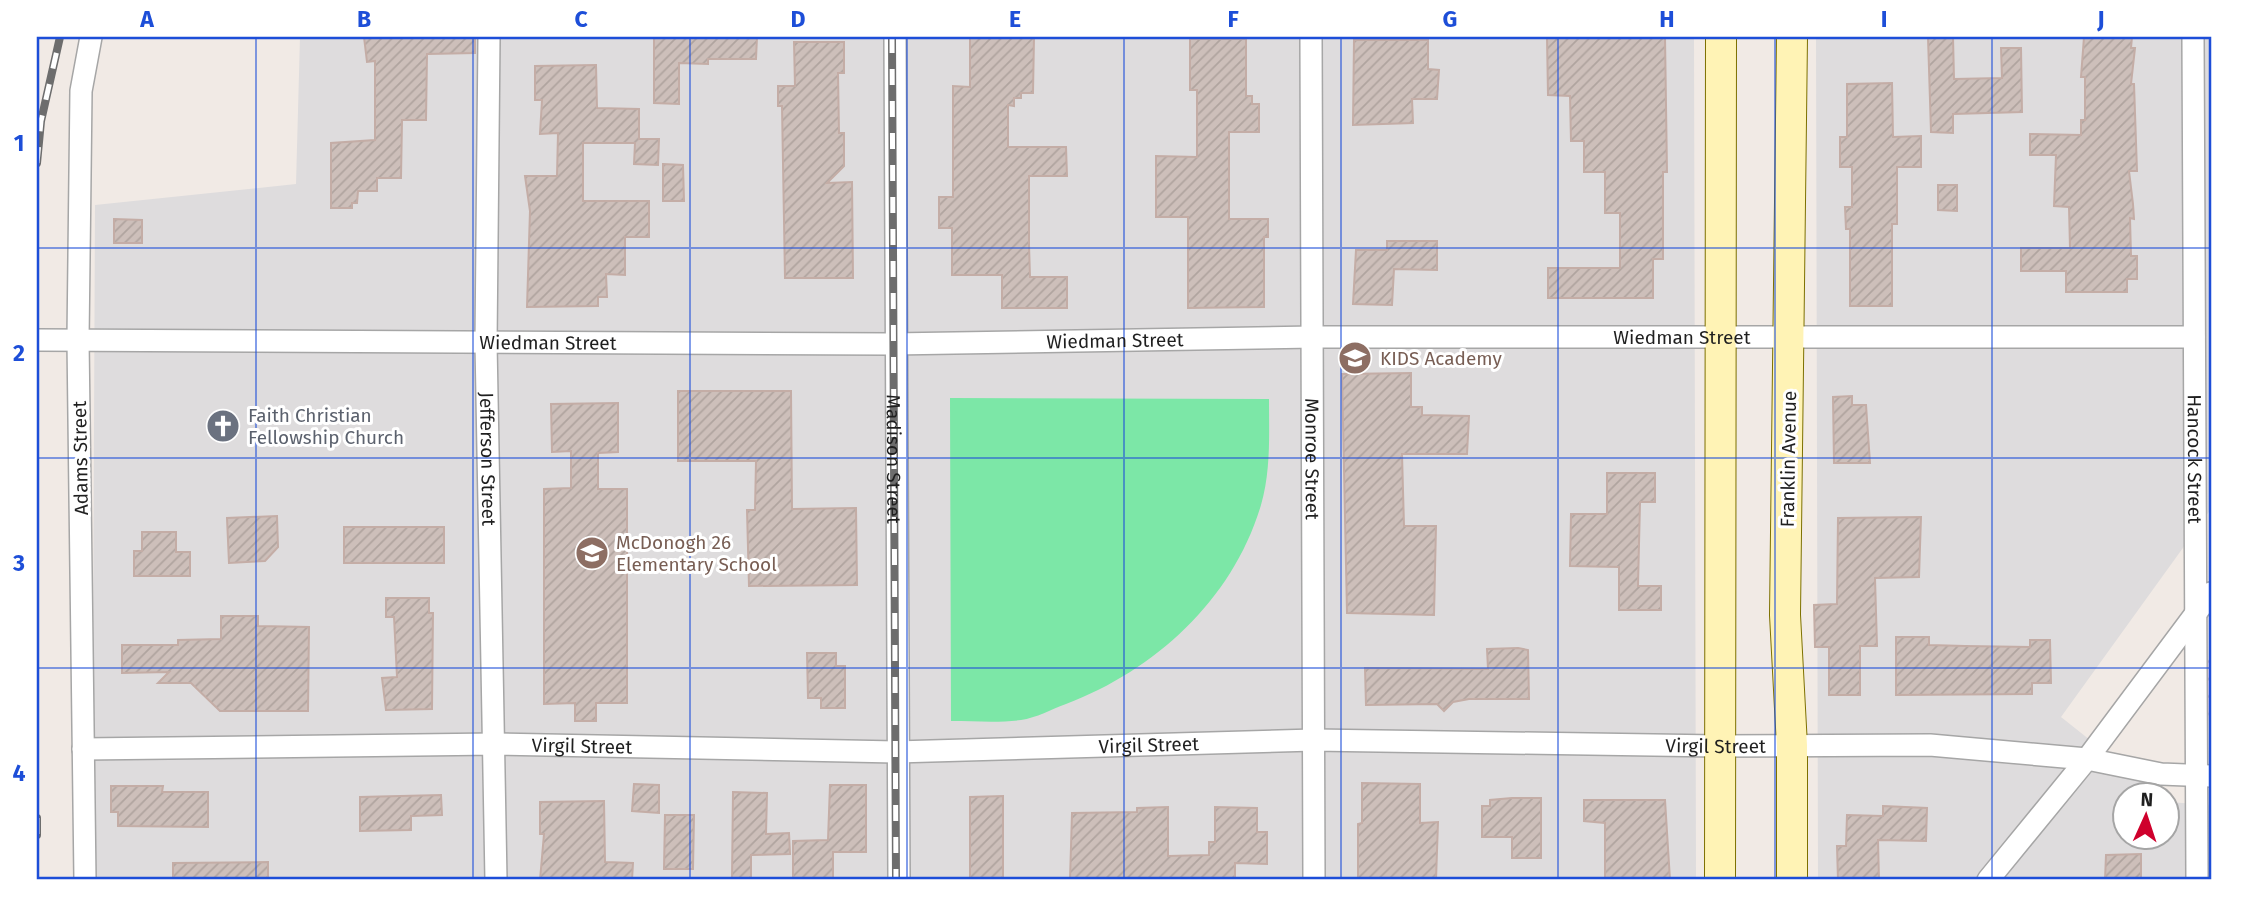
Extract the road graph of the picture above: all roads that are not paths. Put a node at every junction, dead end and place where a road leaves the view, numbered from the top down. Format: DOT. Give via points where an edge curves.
graph roads {
  1 [pos="91,37"];
  2 [pos="489,37"];
  3 [pos="895,37"];
  4 [pos="1311,37"];
  5 [pos="1720,37"];
  6 [pos="1792,37"];
  7 [pos="2193,37"];
  8 [pos="1314,337"];
  9 [pos="2194,337"];
  10 [pos="1722,338"];
  11 [pos="1790,338"];
  12 [pos="37,340"];
  13 [pos="78,340"];
  14 [pos="486,343"];
  15 [pos="896,344"];
  16 [pos="2211,593"];
  17 [pos="2193,617"];
  18 [pos="1314,740"];
  19 [pos="496,744"];
  20 [pos="1718,746"];
  21 [pos="1792,746"];
  22 [pos="83,748"];
  23 [pos="898,751"];
  24 [pos="2087,759"];
  25 [pos="2204,776"];
  26 [pos="85,880"];
  27 [pos="496,880"];
  28 [pos="899,880"];
  29 [pos="1314,880"];
  30 [pos="1720,880"];
  31 [pos="1792,880"];
  32 [pos="1988,880"];
  33 [pos="2197,880"];
  1 -- 13 [label="street, Adams Street" via="81,91"];
  2 -- 14 [label="street, Jefferson Street"];
  3 -- 15 [label="street, Madison Street"];
  4 -- 8 [label="street, Monroe Street"];
  5 -- 10 [label="main road"];
  6 -- 11 [label="main road, Franklin Avenue"];
  7 -- 9 [label="street, Hancock Street"];
  8 -- 10 [label="street, Wiedman Street"];
  8 -- 15 [label="street, Wiedman Street"];
  8 -- 18 [label="street, Monroe Street"];
  9 -- 11 [label="street, Wiedman Street"];
  9 -- 17 [label="street, Hancock Street"];
  10 -- 11 [label="street, Wiedman Street"];
  10 -- 20 [label="main road"];
  11 -- 21 [label="main road, Franklin Avenue" via="1785,615"];
  12 -- 13 [label="street, Wiedman Street"];
  13 -- 14 [label="street, Wiedman Street"];
  13 -- 22 [label="street, Adams Street"];
  14 -- 15 [label="street, Wiedman Street"];
  14 -- 19 [label="street, Jefferson Street"];
  15 -- 23 [label="street, Madison Street"];
  16 -- 17 [label="street"];
  17 -- 24 [label="street"];
  17 -- 25 [label="street, Hancock Street"];
  18 -- 20 [label="street, Virgil Street"];
  18 -- 23 [label="street, Virgil Street"];
  18 -- 29 [label="street, Monroe Street"];
  19 -- 22 [label="street, Virgil Street"];
  19 -- 23 [label="street, Virgil Street"];
  19 -- 27 [label="street, Jefferson Street"];
  20 -- 21 [label="street, Virgil Street"];
  20 -- 30 [label="main road"];
  21 -- 24 [label="street, Virgil Street" via="1930,745"];
  21 -- 31 [label="main road, Franklin Avenue"];
  22 -- 26 [label="street, Adams Street"];
  23 -- 28 [label="street, Madison Street"];
  24 -- 25 [label="street, Virgil Street" via="2161,774"];
  24 -- 32 [label="street"];
  25 -- 33 [label="street, Hancock Street"];
}
